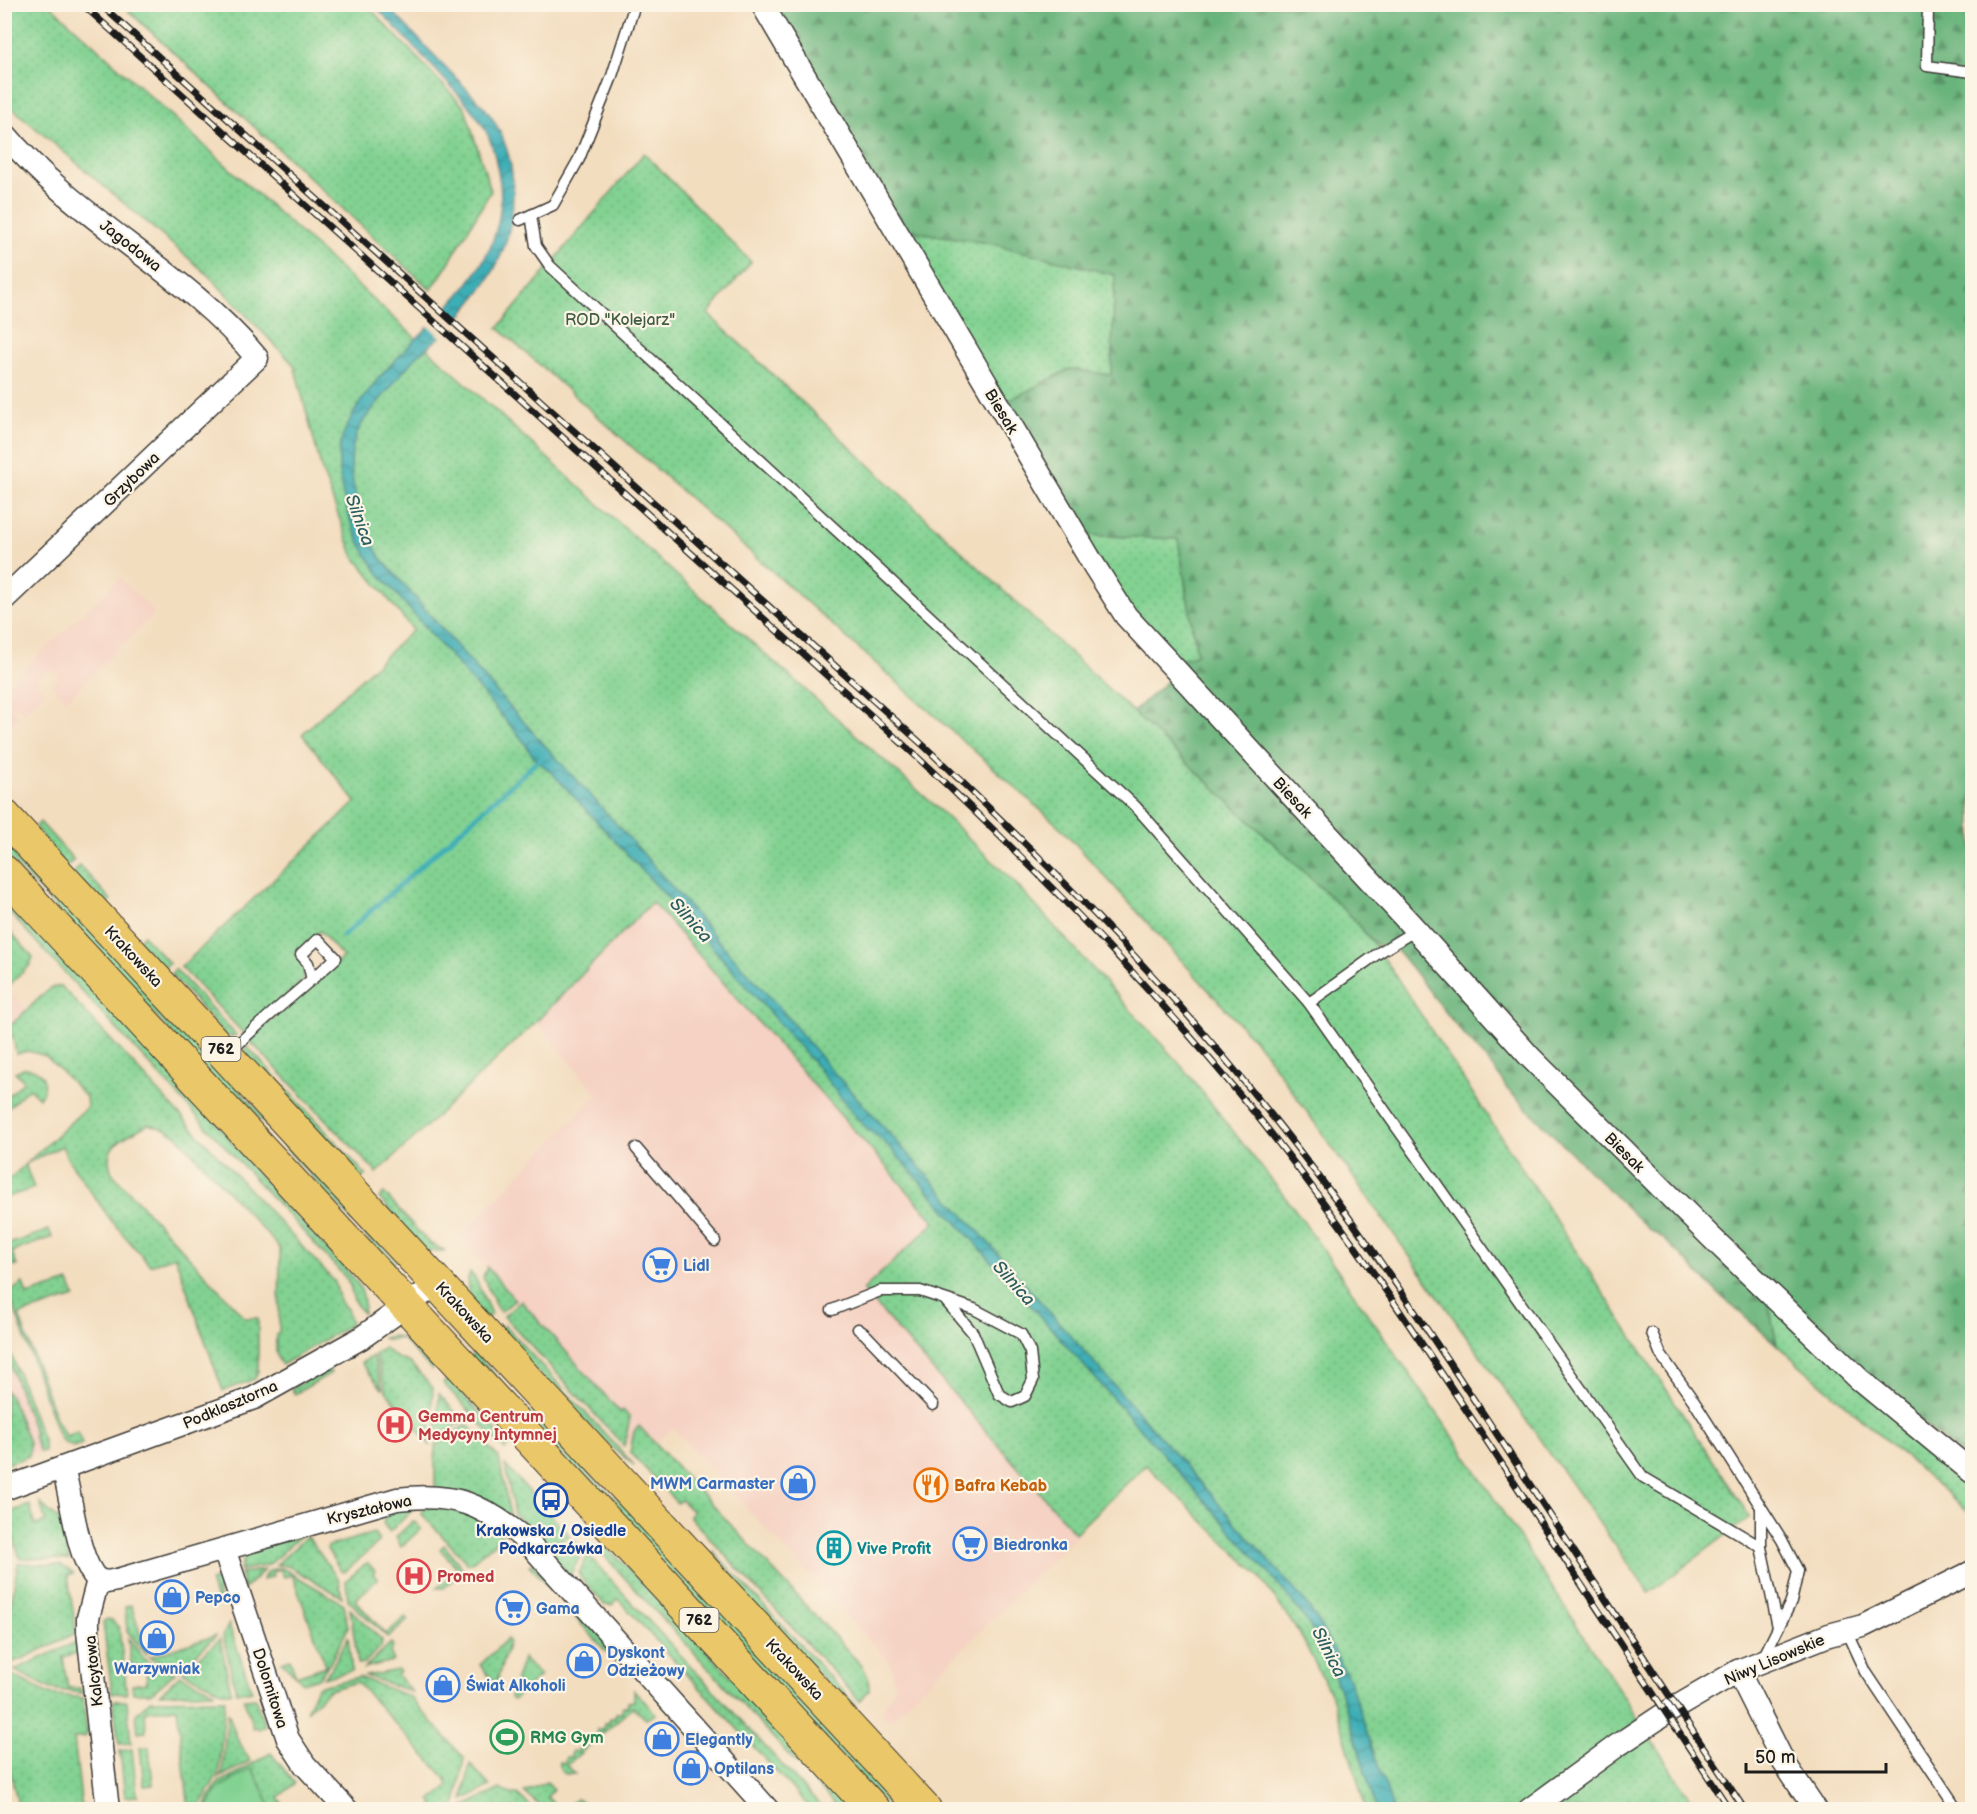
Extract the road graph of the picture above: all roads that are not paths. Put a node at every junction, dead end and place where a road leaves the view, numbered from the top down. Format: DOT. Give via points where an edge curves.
graph roads {
  1 [pos="635,4"];
  2 [pos="762,4"];
  3 [pos="1928,4"];
  4 [pos="1972,72"];
  5 [pos="8,144"];
  6 [pos="531,215"];
  7 [pos="520,219"];
  8 [pos="257,358"];
  9 [pos="4,599"];
  10 [pos="4,816"];
  11 [pos="4,872"];
  12 [pos="1416,930"];
  13 [pos="312,980"];
  14 [pos="1309,1003"];
  15 [pos="227,1056"];
  16 [pos="636,1148"];
  17 [pos="715,1241"];
  18 [pos="438,1283"];
  19 [pos="945,1300"];
  20 [pos="406,1305"];
  21 [pos="832,1310"];
  22 [pos="858,1329"];
  23 [pos="1652,1334"];
  24 [pos="933,1405"];
  25 [pos="63,1468"];
  26 [pos="1972,1472"];
  27 [pos="4,1489"];
  28 [pos="1761,1509"];
  29 [pos="1761,1547"];
  30 [pos="224,1550"];
  31 [pos="1972,1572"];
  32 [pos="98,1580"];
  33 [pos="1778,1627"];
  34 [pos="1847,1631"];
  35 [pos="1761,1660"];
  36 [pos="1738,1671"];
  37 [pos="1953,1804"];
  38 [pos="108,1809"];
  39 [pos="347,1809"];
  40 [pos="768,1809"];
  41 [pos="874,1809"];
  42 [pos="925,1809"];
  43 [pos="1528,1809"];
  44 [pos="1816,1809"];
  1 -- 6 [label="lane" via="579,159 553,206"];
  2 -- 12 [label="street, Biesak" via="1126,616"];
  3 -- 4 [label="lane" via="1927,66"];
  5 -- 8 [label="street, Jagodowa" via="215,314"];
  6 -- 7 [label="lane"];
  6 -- 14 [label="lane" via="536,246 549,266 1136,807"];
  8 -- 9 [label="street, Grzybowa"];
  10 -- 15 [label="main road, Krakowska / 762"];
  11 -- 20 [label="main road, 762"];
  12 -- 14 [label="lane"];
  12 -- 26 [label="street, Biesak" via="1530,1057 1711,1237 1859,1378"];
  13 -- 15 [label="lane"];
  14 -- 29 [label="lane" via="1643,1477"];
  15 -- 18 [label="main road, Krakowska / 762"];
  16 -- 17 [label="lane"];
  18 -- 20 [label="street, Podklasztorna"];
  18 -- 42 [label="main road, Krakowska / 762"];
  19 -- 19 [label="lane" via="974,1309 1021,1334 1030,1352 1033,1380 1025,1396 1012,1402 999,1394 972,1334"];
  19 -- 21 [label="lane" via="920,1292 880,1291"];
  20 -- 25 [label="street, Podklasztorna" via="361,1338 254,1398"];
  20 -- 41 [label="main road, 762"];
  22 -- 24 [label="lane"];
  23 -- 28 [label="lane" via="1661,1355"];
  25 -- 27 [label="street, Podklasztorna"];
  25 -- 32 [label="street" via="84,1560"];
  28 -- 29 [label="lane"];
  28 -- 33 [label="lane" via="1798,1572 1791,1602"];
  29 -- 33 [label="lane"];
  30 -- 32 [label="street, Kryształowa" via="117,1580"];
  30 -- 39 [label="street, Dolomitowa" via="288,1739 305,1765"];
  30 -- 40 [label="street, Kryształowa" via="397,1499 453,1499 483,1510 526,1540"];
  31 -- 34 [label="street, Niwy Lisowskie"];
  32 -- 38 [label="street, Kalcytowa" via="88,1631"];
  33 -- 35 [label="lane"];
  34 -- 35 [label="street, Niwy Lisowskie"];
  34 -- 37 [label="lane" via="1866,1672"];
  35 -- 36 [label="street, Niwy Lisowskie"];
  36 -- 43 [label="street, Niwy Lisowskie" via="1642,1729"];
  36 -- 44 [label="street" via="1783,1761"];
}
